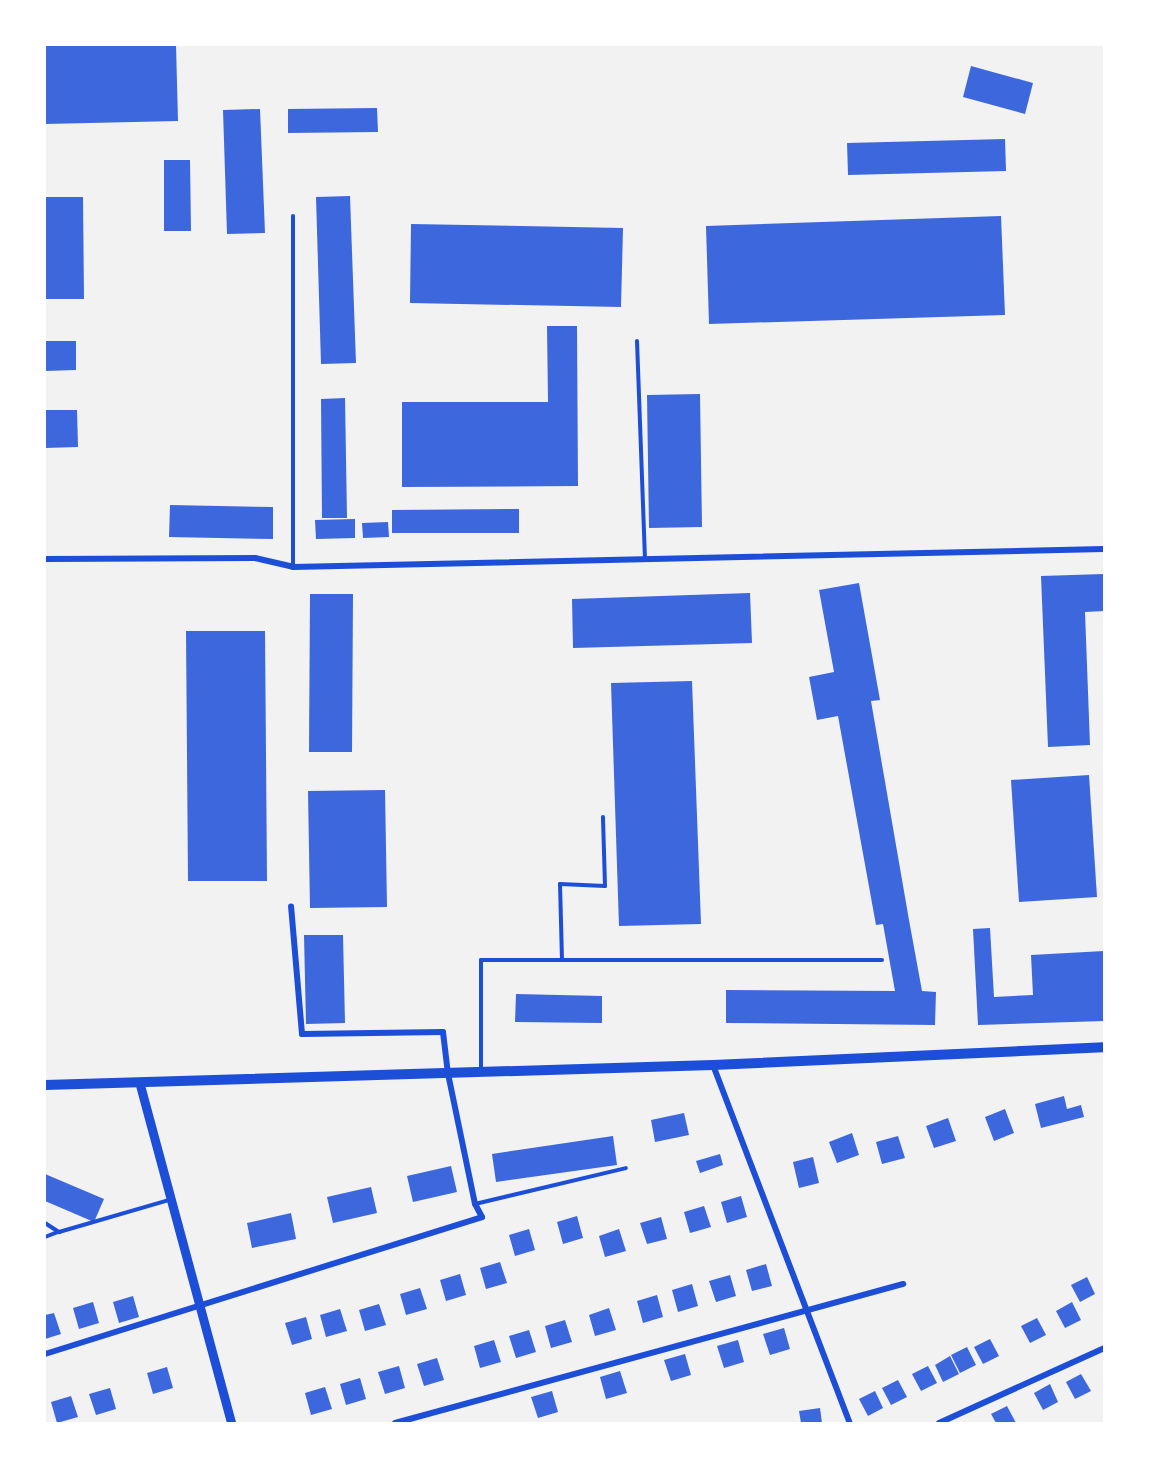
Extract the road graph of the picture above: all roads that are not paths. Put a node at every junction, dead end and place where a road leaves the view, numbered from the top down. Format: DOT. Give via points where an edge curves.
graph roads {
  1 [pos="293,216"];
  2 [pos="637,340"];
  3 [pos="1104,549"];
  4 [pos="45,559"];
  5 [pos="645,561"];
  6 [pos="293,567"];
  7 [pos="603,817"];
  8 [pos="291,906"];
  9 [pos="562,960"];
  10 [pos="882,960"];
  11 [pos="1104,1047"];
  12 [pos="713,1065"];
  13 [pos="481,1073"];
  14 [pos="448,1074"];
  15 [pos="45,1085"];
  16 [pos="140,1085"];
  17 [pos="626,1168"];
  18 [pos="169,1200"];
  19 [pos="476,1204"];
  20 [pos="45,1223"];
  21 [pos="58,1232"];
  22 [pos="45,1237"];
  23 [pos="903,1284"];
  24 [pos="201,1307"];
  25 [pos="806,1311"];
  26 [pos="1104,1348"];
  27 [pos="45,1354"];
  28 [pos="231,1423"];
  29 [pos="395,1423"];
  30 [pos="850,1423"];
  31 [pos="939,1423"];
  1 -- 6 [label="lane"];
  2 -- 5 [label="lane"];
  3 -- 5 [label="street"];
  4 -- 6 [label="street" via="255,558"];
  5 -- 6 [label="street"];
  7 -- 9 [label="lane" via="605,885 560,884"];
  8 -- 14 [label="street" via="302,1034 443,1032"];
  9 -- 10 [label="lane"];
  9 -- 13 [label="lane" via="481,960"];
  11 -- 12 [label="main road"];
  12 -- 13 [label="main road"];
  12 -- 25 [label="street"];
  13 -- 14 [label="main road"];
  14 -- 16 [label="main road"];
  14 -- 19 [label="street"];
  15 -- 16 [label="main road"];
  16 -- 18 [label="street"];
  17 -- 19 [label="lane"];
  18 -- 21 [label="lane"];
  18 -- 24 [label="street"];
  19 -- 24 [label="street" via="482,1217"];
  20 -- 21 [label="lane"];
  21 -- 22 [label="lane"];
  23 -- 25 [label="street"];
  24 -- 27 [label="street"];
  24 -- 28 [label="street"];
  25 -- 29 [label="street"];
  25 -- 30 [label="street"];
  26 -- 31 [label="street"];
}
